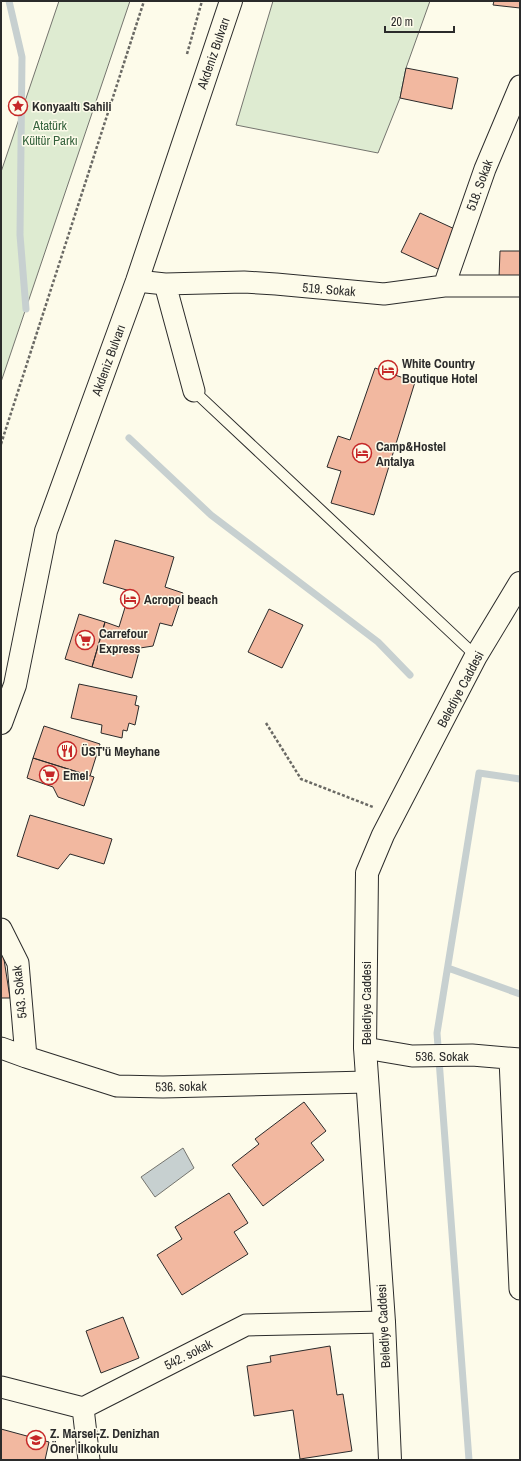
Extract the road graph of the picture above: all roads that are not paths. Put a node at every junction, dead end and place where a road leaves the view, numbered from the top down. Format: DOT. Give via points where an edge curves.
graph roads {
  1 [pos="231,1"];
  2 [pos="520,86"];
  3 [pos="137,281"];
  4 [pos="165,284"];
  5 [pos="444,286"];
  6 [pos="520,286"];
  7 [pos="194,391"];
  8 [pos="520,583"];
  9 [pos="476,656"];
  10 [pos="1,723"];
  11 [pos="1,929"];
  12 [pos="1,1048"];
  13 [pos="365,1048"];
  14 [pos="26,1058"];
  15 [pos="515,1059"];
  16 [pos="368,1082"];
  17 [pos="520,1289"];
  18 [pos="384,1322"];
  19 [pos="1,1387"];
  20 [pos="83,1408"];
  21 [pos="89,1460"];
  22 [pos="390,1460"];
  1 -- 3 [label="main road, Akdeniz Bulvarı"];
  2 -- 5 [label="street, 518. Sokak" via="485,169"];
  3 -- 4 [label="street, 519. Sokak"];
  3 -- 10 [label="main road, Akdeniz Bulvarı" via="46,531 15,685"];
  4 -- 5 [label="street, 519. Sokak" via="260,283 384,294"];
  4 -- 7 [label="street"];
  5 -- 6 [label="street, 519. Sokak"];
  7 -- 9 [label="lane"];
  8 -- 9 [label="main road, Belediye Caddesi"];
  9 -- 13 [label="main road, Belediye Caddesi" via="383,835 367,873"];
  11 -- 14 [label="street, 543. Sokak" via="18,963"];
  12 -- 14 [label="street, 536. sokak"];
  13 -- 15 [label="street, 536. Sokak" via="412,1056 472,1055"];
  13 -- 16 [label="main road, Belediye Caddesi"];
  14 -- 16 [label="street, 536. sokak" via="117,1086"];
  15 -- 17 [label="street"];
  16 -- 18 [label="main road, Belediye Caddesi"];
  18 -- 20 [label="street, 542. sokak" via="246,1325"];
  18 -- 22 [label="main road, Belediye Caddesi"];
  19 -- 20 [label="street"];
  20 -- 21 [label="street"];
}
